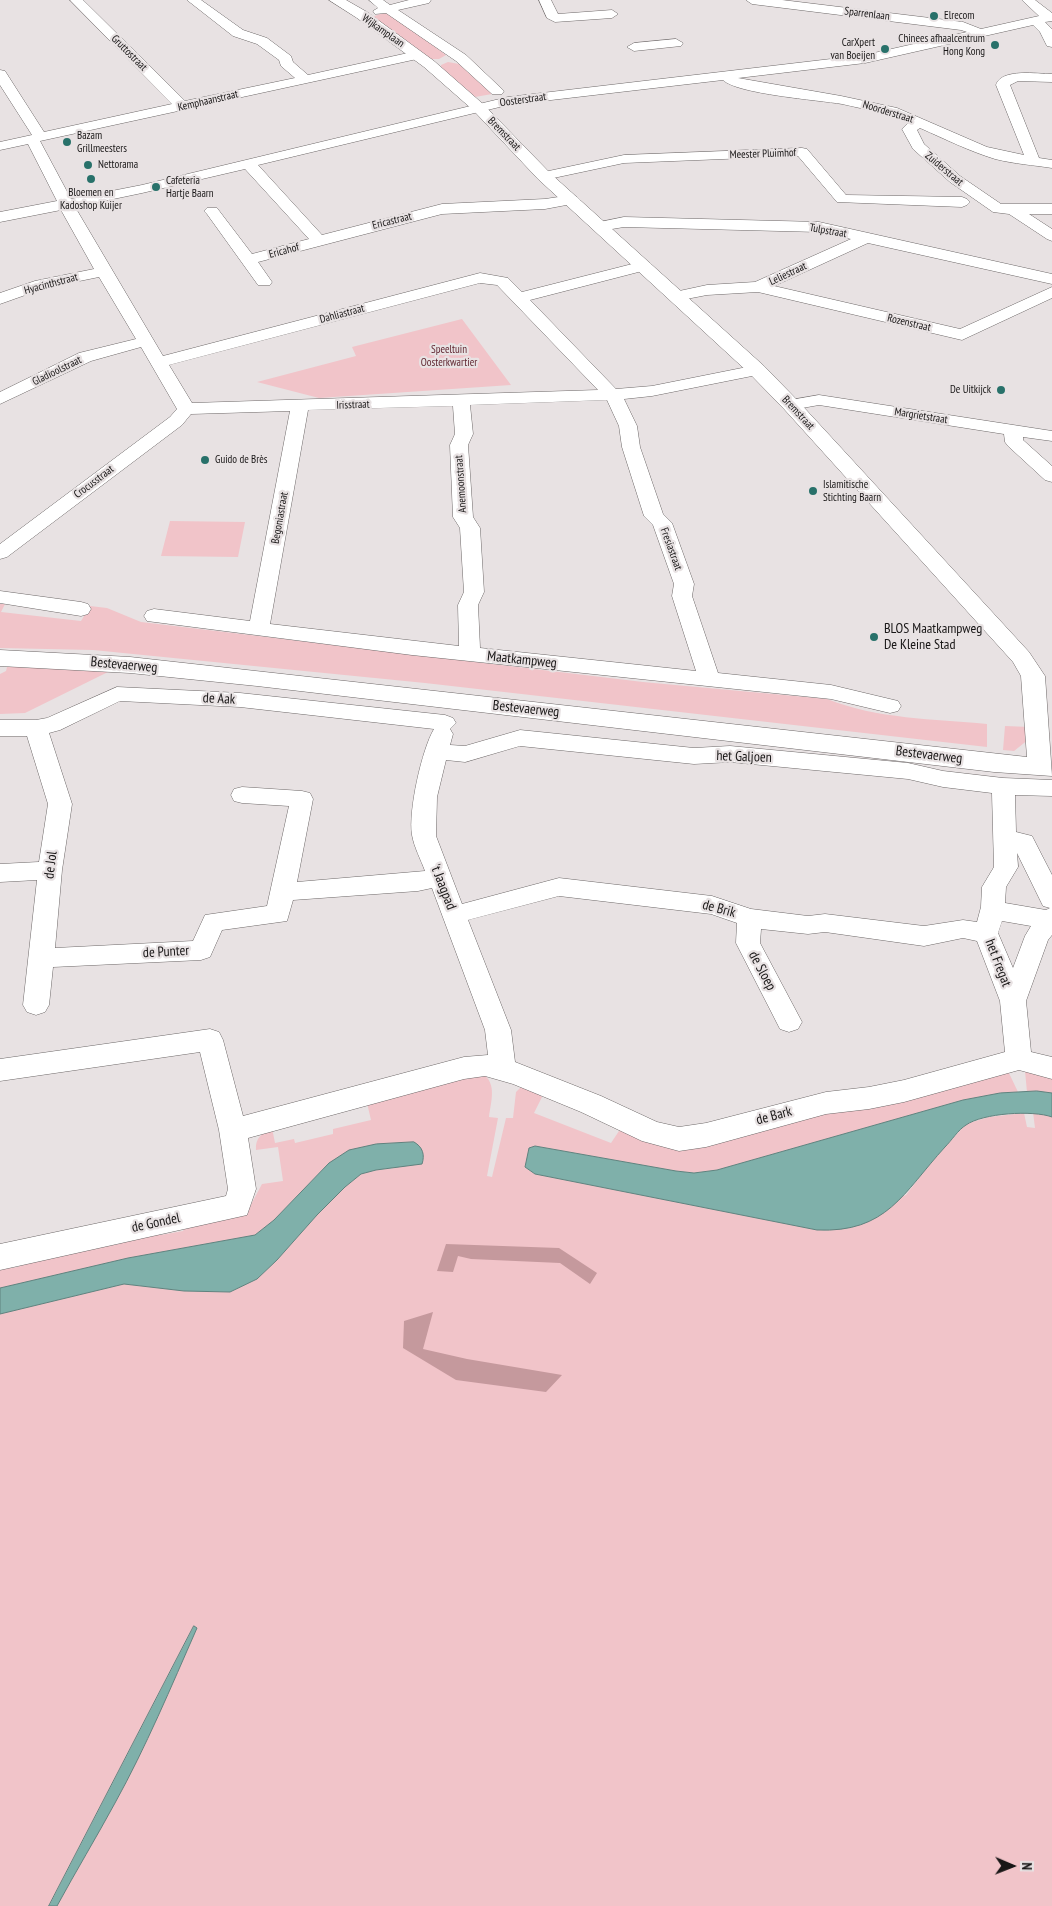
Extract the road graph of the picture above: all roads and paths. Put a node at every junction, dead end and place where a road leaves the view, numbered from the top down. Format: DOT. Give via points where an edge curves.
graph roads {
  1 [pos="76,0"];
  2 [pos="194,0"];
  3 [pos="336,0"];
  4 [pos="375,0"];
  5 [pos="425,0"];
  6 [pos="544,0"];
  7 [pos="752,0"];
  8 [pos="1028,0"];
  9 [pos="851,6"];
  10 [pos="390,8"];
  11 [pos="612,14"];
  12 [pos="362,16"];
  13 [pos="1046,19"];
  14 [pos="980,33"];
  15 [pos="676,43"];
  16 [pos="1052,43"];
  17 [pos="634,47"];
  18 [pos="416,54"];
  19 [pos="461,58"];
  20 [pos="429,64"];
  21 [pos="0,74"];
  22 [pos="720,75"];
  23 [pos="1052,78"];
  24 [pos="305,79"];
  25 [pos="5,90"];
  26 [pos="497,91"];
  27 [pos="182,106"];
  28 [pos="478,107"];
  29 [pos="920,122"];
  30 [pos="36,138"];
  31 [pos="0,146"];
  32 [pos="1034,162"];
  33 [pos="248,163"];
  34 [pos="1052,164"];
  35 [pos="544,176"];
  36 [pos="572,200"];
  37 [pos="962,202"];
  38 [pos="66,204"];
  39 [pos="1005,209"];
  40 [pos="1052,209"];
  41 [pos="212,211"];
  42 [pos="0,217"];
  43 [pos="600,226"];
  44 [pos="1052,236"];
  45 [pos="866,238"];
  46 [pos="320,241"];
  47 [pos="248,260"];
  48 [pos="644,266"];
  49 [pos="102,272"];
  50 [pos="1052,279"];
  51 [pos="264,282"];
  52 [pos="758,287"];
  53 [pos="1052,292"];
  54 [pos="676,296"];
  55 [pos="519,298"];
  56 [pos="0,299"];
  57 [pos="146,341"];
  58 [pos="159,362"];
  59 [pos="756,370"];
  60 [pos="612,395"];
  61 [pos="0,399"];
  62 [pos="462,400"];
  63 [pos="791,405"];
  64 [pos="300,406"];
  65 [pos="186,409"];
  66 [pos="1013,430"];
  67 [pos="1052,436"];
  68 [pos="1052,476"];
  69 [pos="0,553"];
  70 [pos="0,596"];
  71 [pos="81,609"];
  72 [pos="154,616"];
  73 [pos="259,629"];
  74 [pos="470,654"];
  75 [pos="0,658"];
  76 [pos="709,680"];
  77 [pos="890,706"];
  78 [pos="448,712"];
  79 [pos="0,728"];
  80 [pos="36,728"];
  81 [pos="438,751"];
  82 [pos="1046,766"];
  83 [pos="1003,786"];
  84 [pos="1052,788"];
  85 [pos="242,795"];
  86 [pos="1005,839"];
  87 [pos="50,870"];
  88 [pos="0,873"];
  89 [pos="438,877"];
  90 [pos="282,892"];
  91 [pos="1052,914"];
  92 [pos="454,915"];
  93 [pos="750,918"];
  94 [pos="989,921"];
  95 [pos="42,958"];
  96 [pos="1013,1001"];
  97 [pos="36,1006"];
  98 [pos="789,1022"];
  99 [pos="1019,1059"];
  100 [pos="1052,1068"];
  101 [pos="0,1070"];
  102 [pos="503,1070"];
  103 [pos="233,1130"];
  104 [pos="0,1257"];
  1 -- 27 [label="street, Gruttostraat"];
  2 -- 24 [label="street" via="238,33 262,41"];
  3 -- 12 [label="street, Wijkamplaan"];
  4 -- 10 [label="street, Wijkamplaan"];
  5 -- 10 [label="street"];
  6 -- 11 [label="street" via="555,18"];
  7 -- 9 [label="street, Sparrenlaan"];
  8 -- 13 [label="street"];
  9 -- 14 [label="street, Sparrenlaan" via="963,26"];
  10 -- 12 [label="street"];
  10 -- 19 [label="street, Wijkamplaan"];
  12 -- 18 [label="street, Wijkamplaan"];
  13 -- 14 [label="street, Oosterstraat"];
  13 -- 16 [label="street" via="1046,30"];
  14 -- 22 [label="street, Oosterstraat" via="865,58"];
  15 -- 17 [label="street"];
  18 -- 20 [label="street, Wijkamplaan"];
  18 -- 24 [label="street, Kemphaanstraat"];
  19 -- 20 [label="street"];
  19 -- 26 [label="street, Wijkamplaan"];
  20 -- 28 [label="street, Wijkamplaan"];
  21 -- 25 [label="street"];
  22 -- 28 [label="street, Oosterstraat"];
  22 -- 29 [label="street, Noorderstraat" via="741,84 892,111"];
  23 -- 32 [label="street" via="1017,77 1004,81 1003,85"];
  24 -- 27 [label="street, Kemphaanstraat"];
  25 -- 30 [label="street"];
  27 -- 30 [label="street, Kemphaanstraat"];
  28 -- 33 [label="street, Oosterstraat"];
  28 -- 35 [label="street, Bremstraat"];
  29 -- 32 [label="street, Noorderstraat" via="982,150"];
  29 -- 39 [label="street, Zuiderstraat" via="909,129 918,146 955,179"];
  30 -- 31 [label="street, Kemphaanstraat"];
  30 -- 38 [label="street"];
  32 -- 34 [label="street, Noorderstraat"];
  33 -- 38 [label="street, Oosterstraat"];
  33 -- 46 [label="street"];
  35 -- 36 [label="street, Bremstraat"];
  35 -- 37 [label="street, Meester Pluimhof" via="624,159 802,152 842,199"];
  36 -- 43 [label="street, Bremstraat"];
  36 -- 46 [label="street, Ericastraat" via="442,209"];
  38 -- 42 [label="street, Oosterstraat"];
  38 -- 49 [label="street"];
  39 -- 40 [label="street"];
  39 -- 44 [label="street"];
  41 -- 47 [label="street, Ericahof"];
  43 -- 45 [label="street, Tulpstraat" via="624,222 819,227"];
  43 -- 48 [label="street, Bremstraat"];
  45 -- 50 [label="street, Tulpstraat"];
  45 -- 52 [label="street, Leliestraat"];
  46 -- 47 [label="street, Ericahof"];
  47 -- 51 [label="street, Ericahof"];
  48 -- 54 [label="street, Bremstraat"];
  48 -- 55 [label="street"];
  49 -- 56 [label="street, Hyacinthstraat" via="41,284"];
  49 -- 57 [label="street"];
  52 -- 53 [label="street, Rozenstraat" via="962,335"];
  52 -- 54 [label="street, Leliestraat" via="707,290"];
  54 -- 59 [label="street, Bremstraat"];
  55 -- 58 [label="street, Dahliastraat" via="502,281 480,278"];
  55 -- 60 [label="street, Dahliastraat"];
  57 -- 58 [label="street"];
  57 -- 61 [label="street, Gladioolstraat" via="85,357"];
  58 -- 65 [label="street"];
  59 -- 60 [label="street, Irisstraat" via="652,391"];
  59 -- 63 [label="street, Bremstraat"];
  60 -- 62 [label="street, Irisstraat"];
  60 -- 76 [label="street, Fresiastraat" via="632,437 631,447 654,516 662,523 684,584 682,596"];
  62 -- 64 [label="street, Irisstraat"];
  62 -- 74 [label="street, Anemoonstraat" via="464,434 459,445 463,517 470,528 474,592 468,605"];
  63 -- 66 [label="street, Margrietstraat" via="819,400"];
  63 -- 82 [label="street, Bremstraat" via="1021,657 1033,676"];
  64 -- 65 [label="street, Irisstraat"];
  64 -- 73 [label="street, Begoniastraat"];
  65 -- 69 [label="street, Crocusstraat" via="176,421"];
  66 -- 67 [label="street, Margrietstraat"];
  66 -- 68 [label="street" via="1014,442"];
  70 -- 71 [label="street"];
  72 -- 73 [label="street, Maatkampweg"];
  73 -- 74 [label="street, Maatkampweg"];
  74 -- 76 [label="street, Maatkampweg"];
  75 -- 78 [label="street, Bestevaerweg" via="130,664"];
  76 -- 77 [label="street, Maatkampweg" via="831,692"];
  78 -- 80 [label="street, de Aak" via="117,694 52,725"];
  78 -- 81 [label="street, 't Jaagpad"];
  78 -- 82 [label="street, Bestevaerweg"];
  79 -- 80 [label="street, de Aak"];
  80 -- 87 [label="street, de Jol" via="60,804"];
  81 -- 83 [label="street, het Galjoen" via="465,754 520,738 694,756 730,754 908,771"];
  81 -- 89 [label="street, 't Jaagpad" via="424,796 422,819 424,836"];
  83 -- 84 [label="street, het Galjoen"];
  83 -- 86 [label="street, het Fregat"];
  85 -- 90 [label="street, de Punter" via="302,799"];
  86 -- 91 [label="street" via="1024,842"];
  86 -- 94 [label="street, het Fregat" via="1006,867 994,887"];
  87 -- 88 [label="street"];
  87 -- 95 [label="street, de Jol"];
  89 -- 90 [label="street" via="418,882"];
  89 -- 92 [label="street, 't Jaagpad"];
  90 -- 95 [label="street, de Punter" via="278,914 214,922 201,950"];
  91 -- 94 [label="street, de Brik"];
  91 -- 96 [label="street, het Fregat" via="1037,936"];
  92 -- 93 [label="street, de Brik" via="559,887 712,905"];
  92 -- 102 [label="street, 't Jaagpad" via="498,1030"];
  93 -- 94 [label="street, de Brik" via="808,925 825,923 924,936"];
  93 -- 98 [label="street, de Sloep" via="748,943"];
  94 -- 96 [label="street, het Fregat"];
  95 -- 97 [label="street, de Jol"];
  96 -- 99 [label="street, het Fregat"];
  99 -- 100 [label="street"];
  99 -- 102 [label="street, de Bark" via="904,1091 826,1103 706,1135 679,1139 652,1133 536,1081"];
  101 -- 103 [label="street, de Gondel" via="210,1040"];
  102 -- 103 [label="street" via="485,1065 464,1068"];
  103 -- 104 [label="street, de Gondel" via="242,1189 237,1206"];
}
